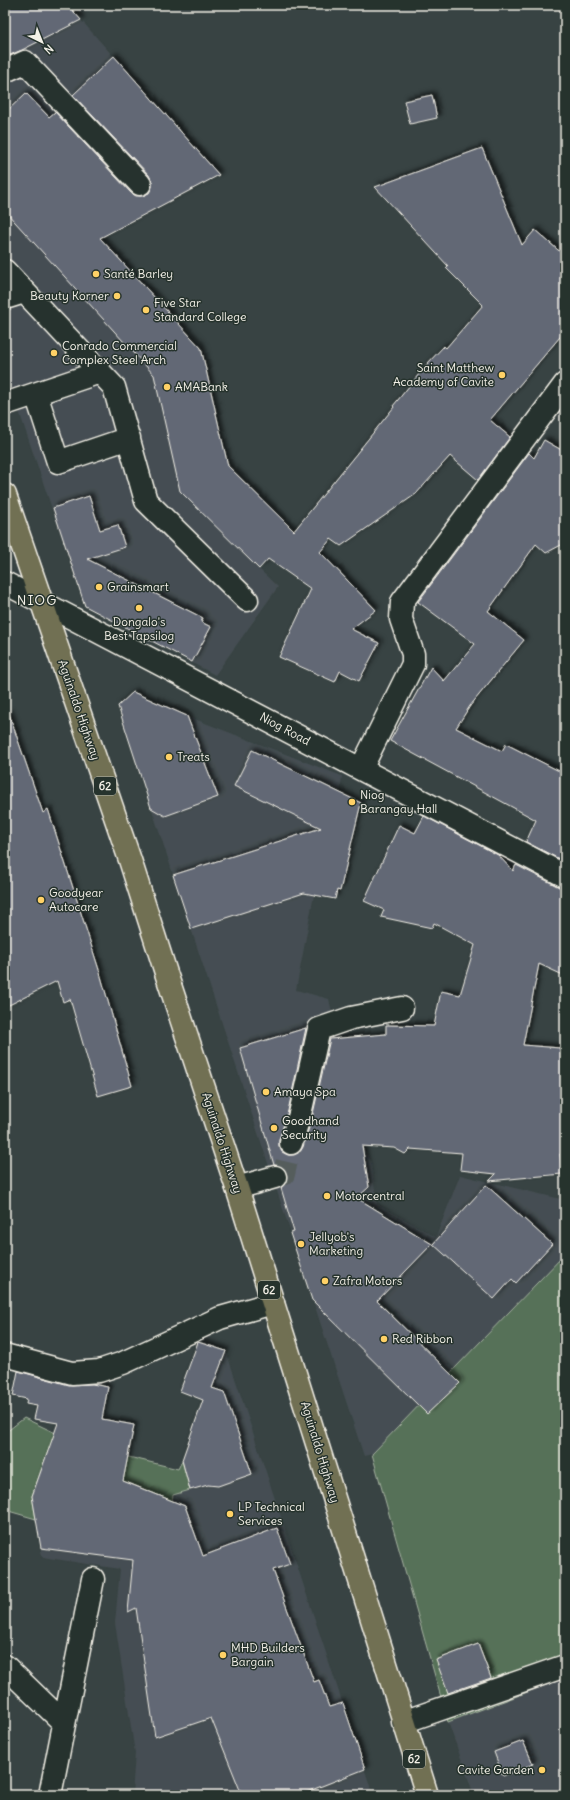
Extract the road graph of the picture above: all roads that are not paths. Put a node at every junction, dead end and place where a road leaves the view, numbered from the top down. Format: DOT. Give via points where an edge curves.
graph roads {
  1 [pos="5,71"];
  2 [pos="140,184"];
  3 [pos="5,271"];
  4 [pos="15,295"];
  5 [pos="100,372"];
  6 [pos="565,384"];
  7 [pos="36,394"];
  8 [pos="5,404"];
  9 [pos="129,438"];
  10 [pos="5,495"];
  11 [pos="5,583"];
  12 [pos="247,600"];
  13 [pos="41,602"];
  14 [pos="361,769"];
  15 [pos="565,876"];
  16 [pos="402,1008"];
  17 [pos="291,1143"];
  18 [pos="275,1177"];
  19 [pos="237,1188"];
  20 [pos="273,1303"];
  21 [pos="5,1355"];
  22 [pos="93,1578"];
  23 [pos="5,1666"];
  24 [pos="565,1666"];
  25 [pos="403,1722"];
  26 [pos="64,1723"];
  27 [pos="50,1795"];
  28 [pos="427,1795"];
  1 -- 2 [label="street" via="26,62"];
  3 -- 4 [label="street"];
  4 -- 5 [label="street"];
  5 -- 7 [label="street"];
  5 -- 9 [label="street" via="114,386"];
  6 -- 14 [label="street" via="402,602 401,619 414,664"];
  7 -- 8 [label="street"];
  7 -- 9 [label="street" via="58,462"];
  9 -- 12 [label="street" via="146,501"];
  10 -- 13 [label="highway, Aguinaldo Highway / 62"];
  11 -- 13 [label="street, Niog Road"];
  13 -- 14 [label="street, Niog Road"];
  13 -- 19 [label="highway, Aguinaldo Highway / 62" via="128,853"];
  14 -- 15 [label="street, Niog Road"];
  16 -- 17 [label="street" via="351,1018 319,1029"];
  18 -- 19 [label="street"];
  19 -- 20 [label="highway, Aguinaldo Highway / 62"];
  20 -- 21 [label="street" via="220,1318 123,1363 99,1371 72,1373"];
  20 -- 25 [label="highway, Aguinaldo Highway / 62"];
  22 -- 26 [label="street"];
  23 -- 26 [label="street"];
  24 -- 25 [label="street"];
  25 -- 28 [label="highway, Aguinaldo Highway / 62"];
  26 -- 27 [label="street"];
}
